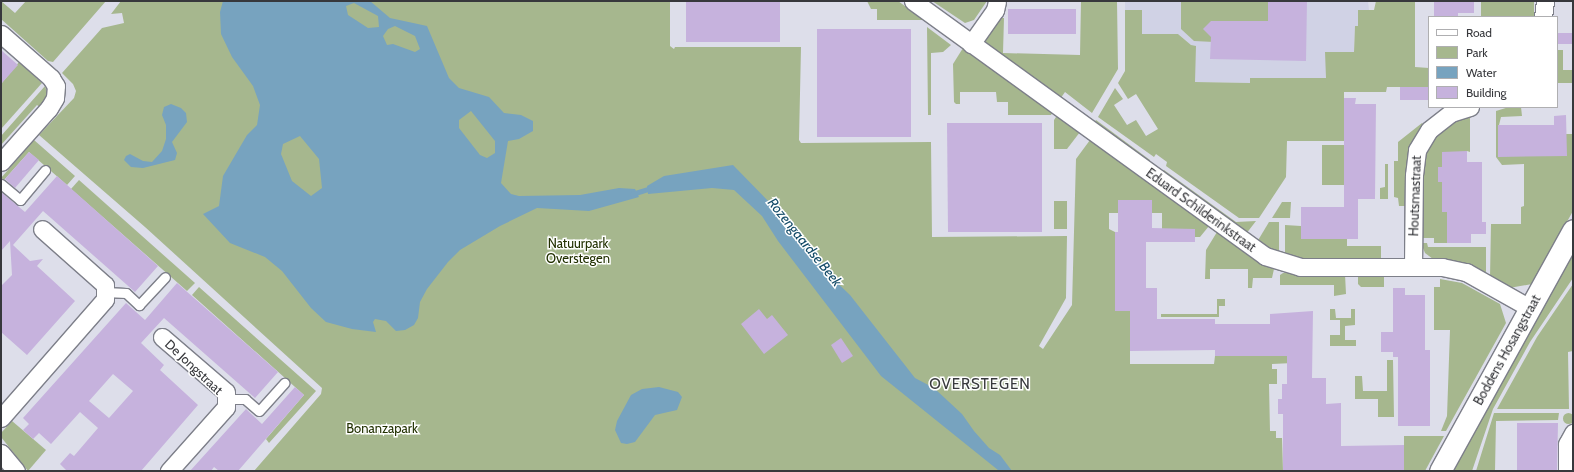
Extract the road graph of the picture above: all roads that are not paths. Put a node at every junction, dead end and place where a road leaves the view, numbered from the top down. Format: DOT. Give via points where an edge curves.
graph roads {
  1 [pos="912,1"];
  2 [pos="997,1"];
  3 [pos="1545,1"];
  4 [pos="1543,16"];
  5 [pos="1,34"];
  6 [pos="971,44"];
  7 [pos="1467,108"];
  8 [pos="1,162"];
  9 [pos="44,170"];
  10 [pos="1,184"];
  11 [pos="42,229"];
  12 [pos="1573,230"];
  13 [pos="1414,266"];
  14 [pos="164,277"];
  15 [pos="105,292"];
  16 [pos="1530,308"];
  17 [pos="162,337"];
  18 [pos="284,383"];
  19 [pos="226,399"];
  20 [pos="1,418"];
  21 [pos="1573,433"];
  22 [pos="1,453"];
  23 [pos="16,471"];
  24 [pos="169,471"];
  25 [pos="1440,471"];
  26 [pos="1567,471"];
  1 -- 6 [label="street, Eduard Schilderinkstraat"];
  2 -- 6 [label="street" via="995,10"];
  3 -- 4 [label="street"];
  5 -- 8 [label="street" via="52,78 56,86 55,98"];
  6 -- 13 [label="street, Eduard Schilderinkstraat" via="1265,256 1300,267"];
  7 -- 13 [label="street, Houtsmastraat" via="1451,113 1429,130 1417,150 1414,174"];
  9 -- 10 [label="lane" via="20,200"];
  11 -- 15 [label="street" via="105,285"];
  12 -- 16 [label="street, Boddens Hosangstraat"];
  13 -- 16 [label="street, Eduard Schilderinkstraat" via="1442,267 1466,272"];
  14 -- 15 [label="lane" via="139,305 126,293"];
  15 -- 20 [label="street" via="105,298"];
  16 -- 25 [label="street, Boddens Hosangstraat"];
  17 -- 19 [label="street, De Jongstraat" via="226,392"];
  18 -- 19 [label="lane" via="259,411 245,399"];
  19 -- 24 [label="street, De Jongstraat" via="226,407"];
  21 -- 26 [label="street" via="1567,444"];
  22 -- 23 [label="street"];
}
